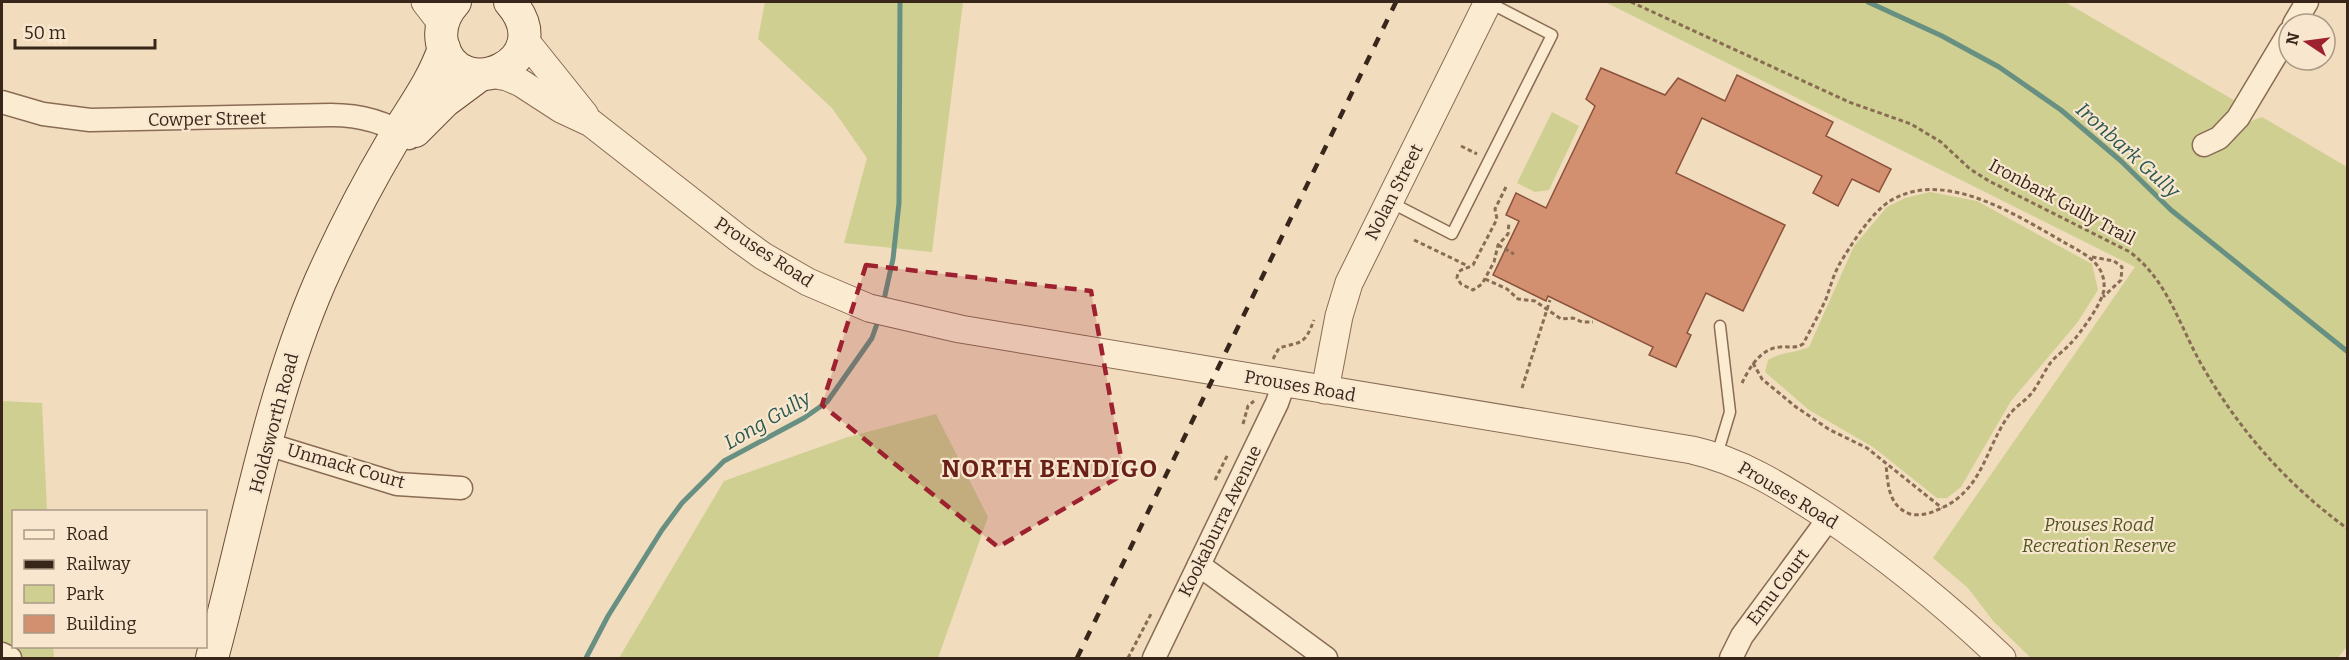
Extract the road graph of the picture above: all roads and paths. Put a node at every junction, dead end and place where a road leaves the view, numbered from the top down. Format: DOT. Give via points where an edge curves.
graph roads {
  1 [pos="1488,2"];
  2 [pos="1631,2"];
  3 [pos="522,17"];
  4 [pos="441,19"];
  5 [pos="2277,53"];
  6 [pos="486,75"];
  7 [pos="2,102"];
  8 [pos="591,123"];
  9 [pos="404,134"];
  10 [pos="2204,146"];
  11 [pos="1506,187"];
  12 [pos="1390,201"];
  13 [pos="1509,222"];
  14 [pos="1414,240"];
  15 [pos="1498,245"];
  16 [pos="1514,254"];
  17 [pos="2092,257"];
  18 [pos="1470,267"];
  19 [pos="1485,279"];
  20 [pos="2102,299"];
  21 [pos="1550,300"];
  22 [pos="1547,310"];
  23 [pos="1593,322"];
  24 [pos="1720,326"];
  25 [pos="1753,363"];
  26 [pos="1284,383"];
  27 [pos="1522,388"];
  28 [pos="1324,390"];
  29 [pos="1729,405"];
  30 [pos="267,444"];
  31 [pos="1717,456"];
  32 [pos="1886,465"];
  33 [pos="461,488"];
  34 [pos="1942,508"];
  35 [pos="1829,518"];
  36 [pos="2348,529"];
  37 [pos="1199,565"];
  38 [pos="2,654"];
  39 [pos="10,658"];
  40 [pos="212,658"];
  41 [pos="1154,658"];
  42 [pos="1326,658"];
  43 [pos="1731,658"];
  44 [pos="2002,658"];
  1 -- 12 [label="street, Nolan Street"];
  1 -- 12 [label="lane" via="1552,34 1452,234"];
  2 -- 36 [label="path, Ironbark Gully Trail" via="1848,102 1911,124 1941,142 1989,181 2130,252 2162,287 2200,362 2243,429 2282,473"];
  3 -- 6 [label="main road, Holdsworth Road" via="521,51 503,70"];
  3 -- 8 [label="street, Prouses Road"];
  4 -- 6 [label="main road" via="449,59 468,73"];
  4 -- 9 [label="main road, Holdsworth Road" via="427,87"];
  5 -- 10 [label="street" via="2238,118 2219,138"];
  6 -- 8 [label="street, Prouses Road" via="521,83"];
  6 -- 9 [label="main road, Holdsworth Road" via="445,100"];
  7 -- 9 [label="street, Cowper Street" via="43,114 90,120 341,115 373,120"];
  8 -- 26 [label="street, Prouses Road" via="763,256 808,282 880,311"];
  9 -- 30 [label="main road, Holdsworth Road" via="363,198 310,306"];
  11 -- 18 [label="path" via="1495,209 1497,219"];
  12 -- 28 [label="street, Nolan Street" via="1347,290"];
  13 -- 15 [label="path" via="1506,238"];
  14 -- 18 [label="path"];
  15 -- 16 [label="path"];
  15 -- 19 [label="path"];
  17 -- 20 [label="path" via="2102,277"];
  17 -- 20 [label="path" via="2114,261 2122,267 2121,280"];
  17 -- 25 [label="path" via="1995,205 1933,189 1910,193 1889,201 1853,244 1838,267 1803,344 1777,347"];
  18 -- 19 [label="path" via="1458,272 1461,284 1476,289"];
  19 -- 22 [label="path" via="1518,299 1535,302"];
  20 -- 34 [label="path" via="2073,342 2052,361 2030,395 2010,413 1975,479 1962,495"];
  21 -- 22 [label="path"];
  22 -- 23 [label="path" via="1561,319"];
  22 -- 27 [label="path"];
  24 -- 29 [label="lane"];
  25 -- 29 [label="path"];
  25 -- 32 [label="path" via="1762,379 1796,407 1867,448"];
  26 -- 28 [label="street, Prouses Road"];
  26 -- 37 [label="street, Kookaburra Avenue"];
  28 -- 31 [label="street, Prouses Road"];
  29 -- 31 [label="lane"];
  30 -- 33 [label="street, Unmack Court" via="398,484"];
  30 -- 40 [label="main road, Holdsworth Road"];
  31 -- 35 [label="street, Prouses Road" via="1775,483"];
  32 -- 34 [label="path"];
  32 -- 34 [label="path" via="1891,498 1907,513 1916,515"];
  35 -- 43 [label="street, Emu Court" via="1742,636"];
  35 -- 44 [label="street, Prouses Road" via="1936,597"];
  37 -- 41 [label="street, Kookaburra Avenue"];
  37 -- 42 [label="street"];
  38 -- 39 [label="street"];
}
